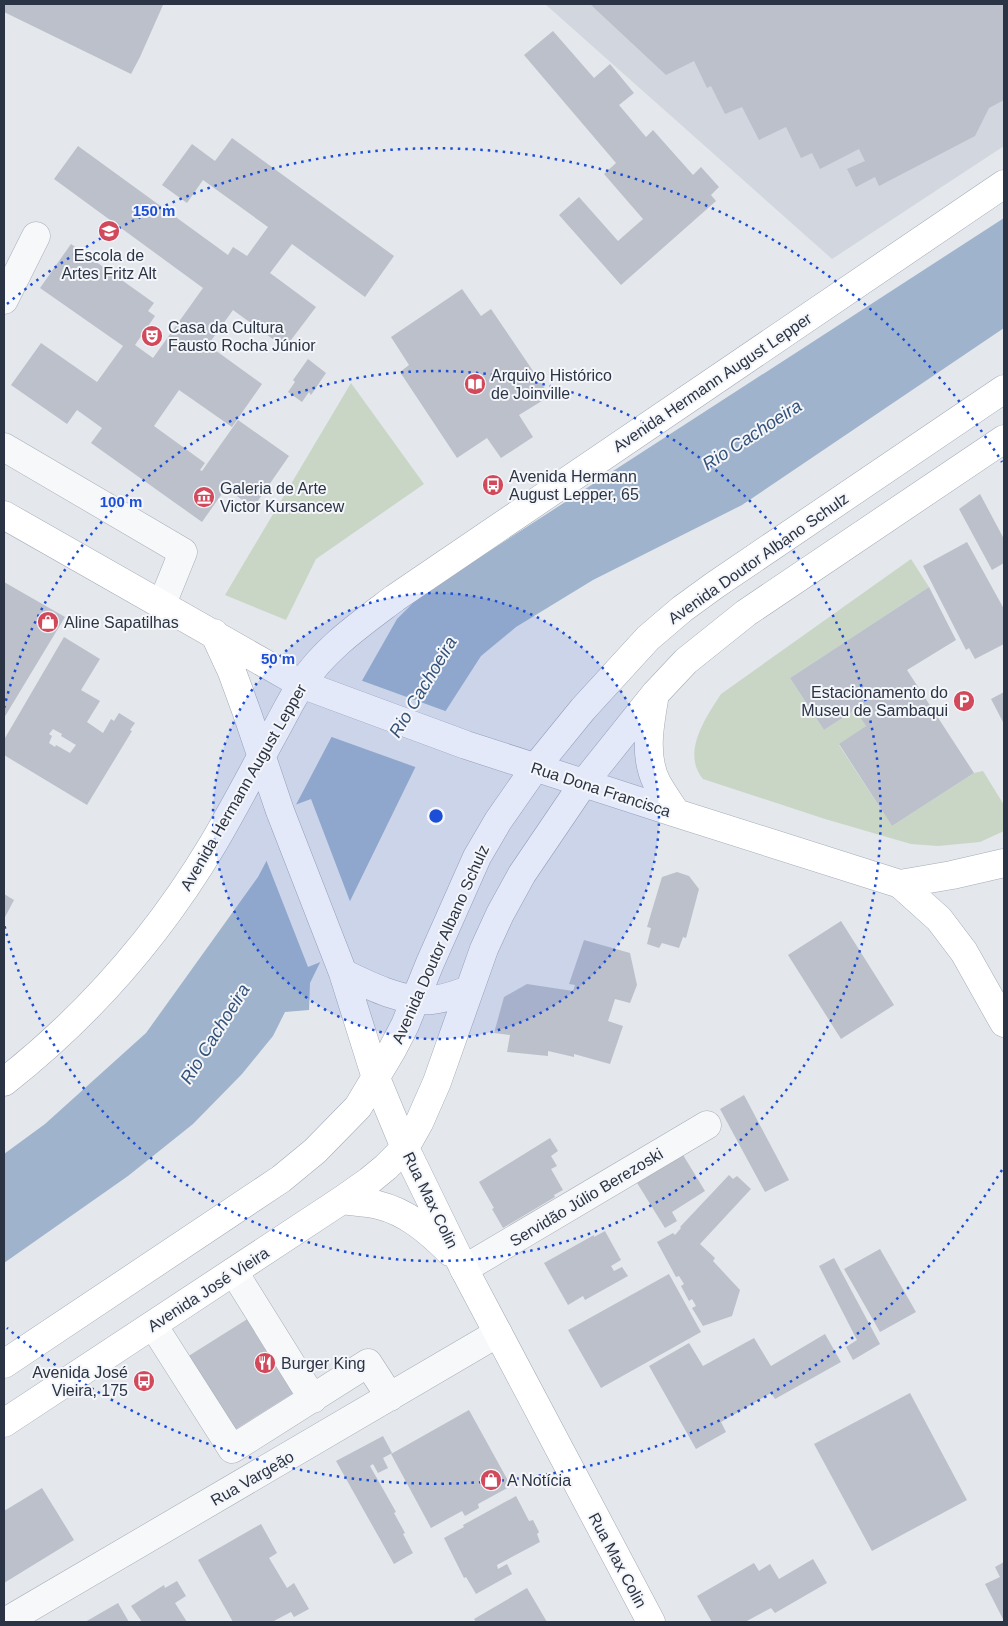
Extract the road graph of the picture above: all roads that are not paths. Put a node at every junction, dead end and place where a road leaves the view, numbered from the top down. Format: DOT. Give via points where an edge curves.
graph roads {
  1 [pos="1004,184"];
  2 [pos="36,236"];
  3 [pos="4,300"];
  4 [pos="1004,389"];
  5 [pos="1004,439"];
  6 [pos="4,447"];
  7 [pos="4,514"];
  8 [pos="162,604"];
  9 [pos="214,632"];
  10 [pos="301,684"];
  11 [pos="654,694"];
  12 [pos="261,757"];
  13 [pos="535,768"];
  14 [pos="583,784"];
  15 [pos="676,814"];
  16 [pos="1004,862"];
  17 [pos="900,884"];
  18 [pos="340,965"];
  19 [pos="469,990"];
  20 [pos="415,999"];
  21 [pos="1004,1023"];
  22 [pos="376,1078"];
  23 [pos="4,1082"];
  24 [pos="707,1124"];
  25 [pos="405,1148"];
  26 [pos="342,1200"];
  27 [pos="463,1266"];
  28 [pos="234,1272"];
  29 [pos="153,1325"];
  30 [pos="498,1333"];
  31 [pos="4,1364"];
  32 [pos="390,1397"];
  33 [pos="313,1399"];
  34 [pos="4,1423"];
  35 [pos="5,1622"];
  36 [pos="651,1622"];
  1 -- 10 [label="main road, Avenida Hermann August Lepper" via="395,598 351,631 323,657"];
  2 -- 3 [label="street"];
  4 -- 13 [label="main road, Avenida Doutor Albano Schulz" via="682,609 618,670"];
  5 -- 11 [label="main road" via="746,613 686,661"];
  6 -- 8 [label="street" via="183,552"];
  7 -- 8 [label="main road, Rua Dona Francisca"];
  8 -- 9 [label="main road, Rua Dona Francisca"];
  9 -- 10 [label="main road, Rua Dona Francisca"];
  9 -- 12 [label="main road" via="232,672"];
  10 -- 12 [label="main road, Avenida Hermann August Lepper"];
  10 -- 13 [label="main road, Rua Dona Francisca"];
  11 -- 14 [label="main road"];
  11 -- 15 [label="main road" via="649,732 650,759 656,782"];
  12 -- 18 [label="main road, Rua Max Colin"];
  12 -- 23 [label="main road, Avenida Hermann August Lepper" via="213,844 149,938 65,1031"];
  13 -- 14 [label="main road, Rua Dona Francisca"];
  13 -- 20 [label="main road, Avenida Doutor Albano Schulz" via="477,857"];
  14 -- 15 [label="main road, Rua Dona Francisca"];
  14 -- 19 [label="main road" via="522,874 488,940"];
  15 -- 17 [label="main road, Rua Dona Francisca"];
  16 -- 17 [label="main road, Rua Dona Francisca"];
  17 -- 21 [label="main road" via="939,919 964,952"];
  18 -- 20 [label="main road" via="392,994"];
  18 -- 22 [label="main road, Rua Max Colin"];
  19 -- 20 [label="main road" via="430,1000"];
  19 -- 25 [label="main road" via="437,1082"];
  20 -- 22 [label="main road, Avenida Doutor Albano Schulz" via="405,1025"];
  22 -- 25 [label="main road, Rua Max Colin"];
  22 -- 31 [label="main road" via="358,1107 281,1179"];
  24 -- 27 [label="street, Servidão Júlio Berezoski"];
  25 -- 26 [label="main road, Avenida José Vieira" via="370,1182"];
  25 -- 27 [label="main road, Rua Max Colin"];
  26 -- 27 [label="main road" via="378,1205 404,1214 429,1231"];
  26 -- 28 [label="main road, Avenida José Vieira"];
  27 -- 30 [label="main road, Rua Max Colin"];
  28 -- 29 [label="main road, Avenida José Vieira"];
  28 -- 33 [label="street"];
  29 -- 33 [label="street" via="232,1450"];
  29 -- 34 [label="main road, Avenida José Vieira"];
  30 -- 32 [label="street, Rua Vargeão"];
  30 -- 36 [label="main road, Rua Max Colin"];
  32 -- 33 [label="street" via="368,1363"];
  32 -- 35 [label="street, Rua Vargeão"];
}
